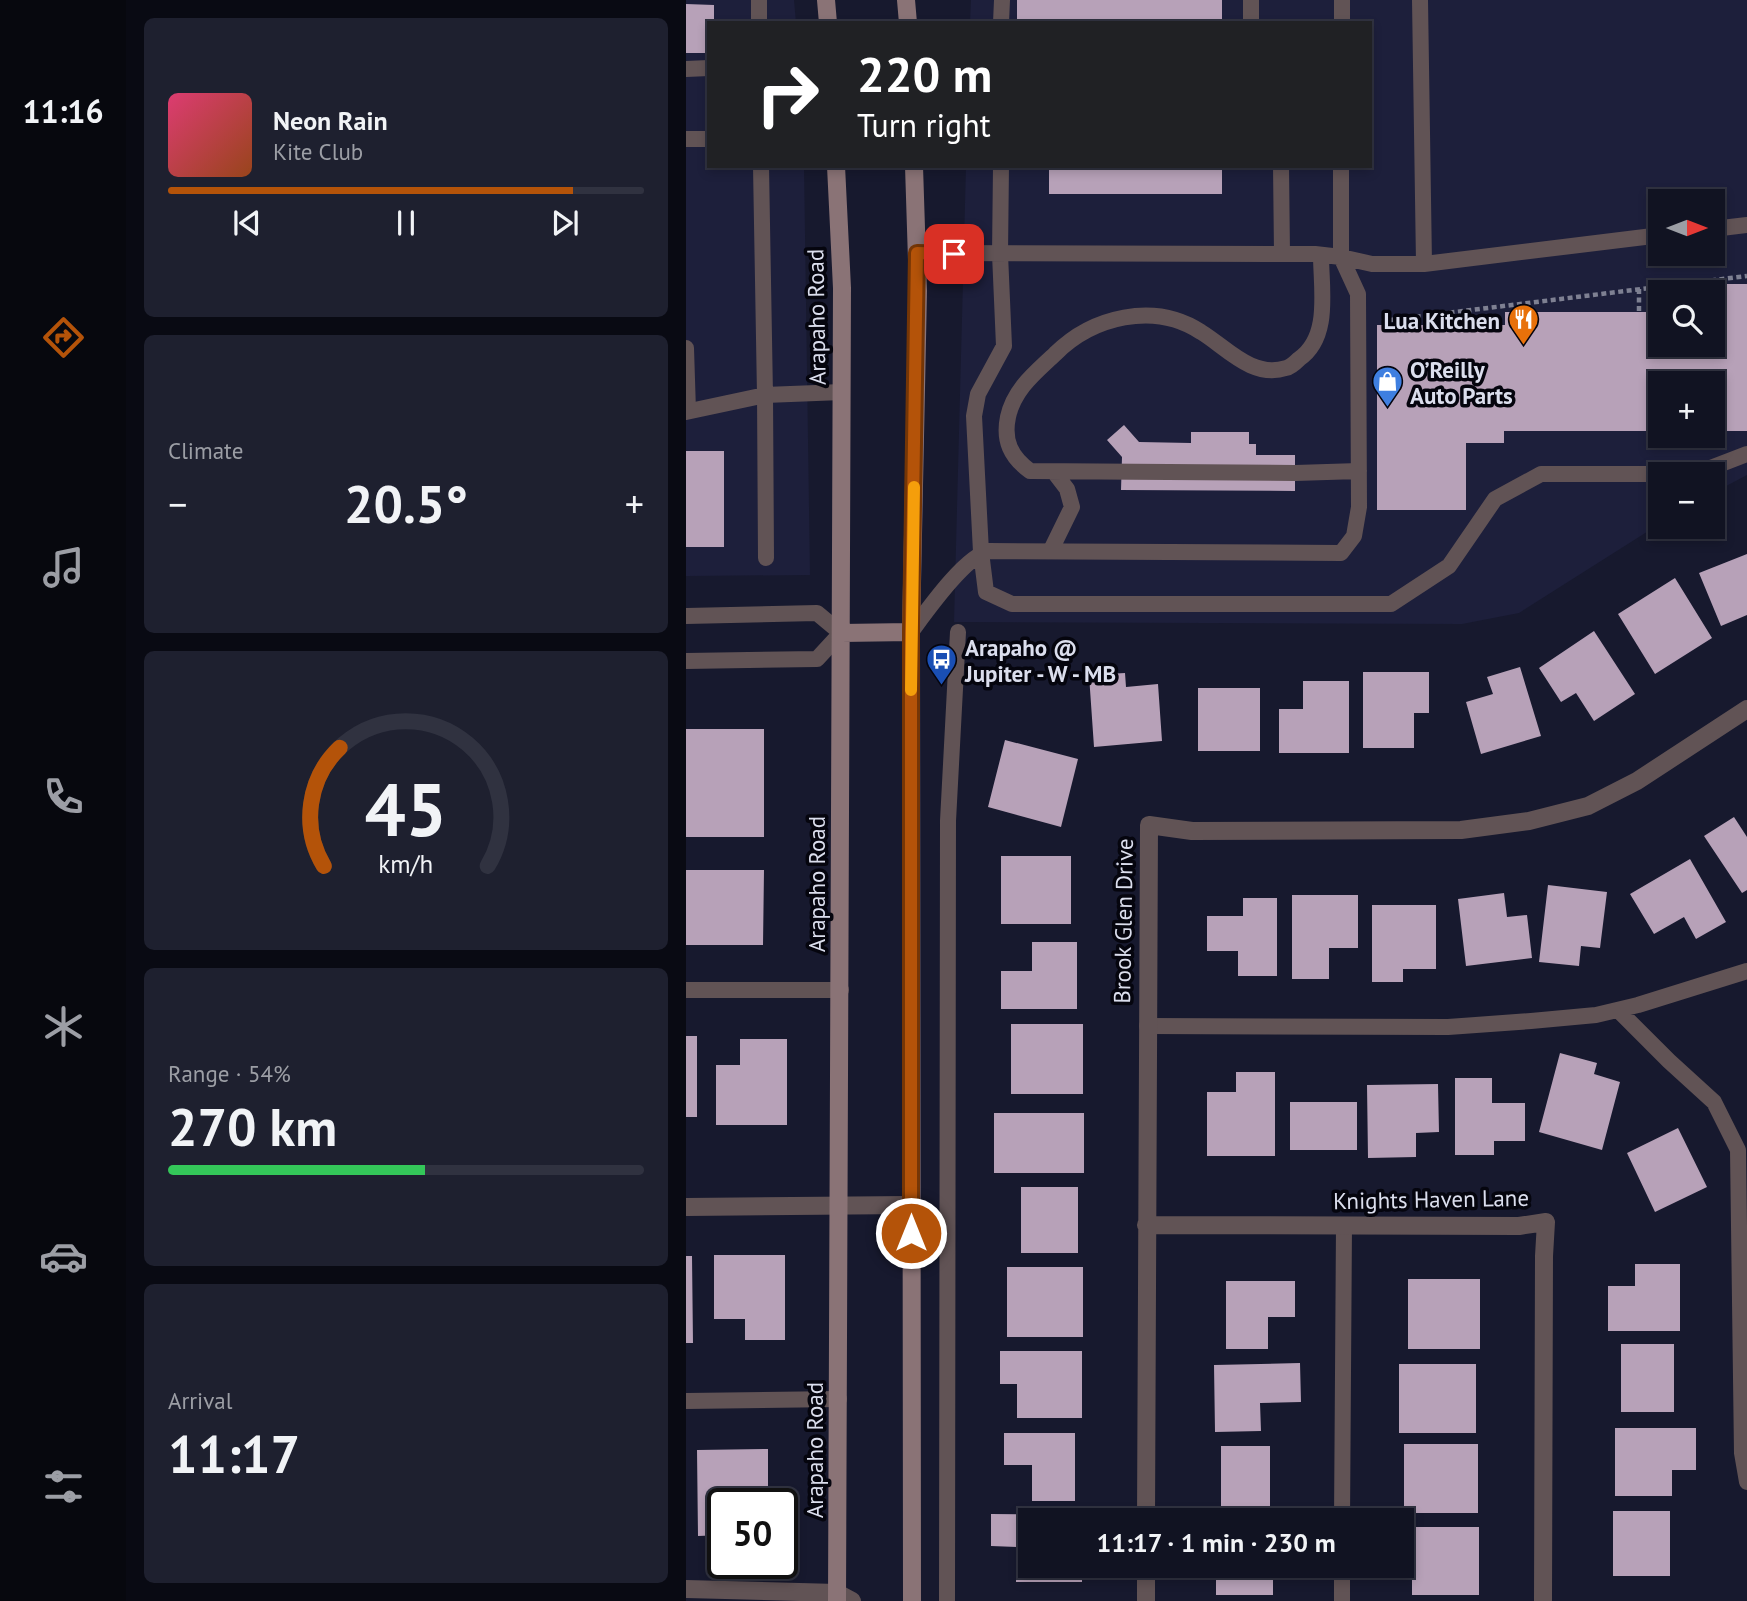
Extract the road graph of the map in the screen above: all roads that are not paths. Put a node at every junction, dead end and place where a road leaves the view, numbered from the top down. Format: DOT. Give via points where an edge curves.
graph roads {
  1 [pos="759,0"];
  2 [pos="827,0"];
  3 [pos="906,0"];
  4 [pos="1002,0"];
  5 [pos="1251,0"];
  6 [pos="1342,0"];
  7 [pos="1420,0"];
  8 [pos="759,21"];
  9 [pos="828,21"];
  10 [pos="908,21"];
  11 [pos="1002,21"];
  12 [pos="1251,21"];
  13 [pos="1342,21"];
  14 [pos="707,68"];
  15 [pos="686,69"];
  16 [pos="686,139"];
  17 [pos="707,139"];
  18 [pos="761,168"];
  19 [pos="835,168"];
  20 [pos="914,168"];
  21 [pos="1001,168"];
  22 [pos="1281,168"];
  23 [pos="1340,168"];
  24 [pos="1747,225"];
  25 [pos="1726,227"];
  26 [pos="1648,237"];
  27 [pos="917,253"];
  28 [pos="1000,254"];
  29 [pos="1282,254"];
  30 [pos="1321,255"];
  31 [pos="1341,257"];
  32 [pos="1424,264"];
  33 [pos="686,348"];
  34 [pos="842,392"];
  35 [pos="765,395"];
  36 [pos="687,412"];
  37 [pos="1747,454"];
  38 [pos="1725,462"];
  39 [pos="1359,471"];
  40 [pos="1054,472"];
  41 [pos="1648,474"];
  42 [pos="1051,550"];
  43 [pos="981,552"];
  44 [pos="766,558"];
  45 [pos="686,616"];
  46 [pos="911,632"];
  47 [pos="958,632"];
  48 [pos="841,633"];
  49 [pos="686,661"];
  50 [pos="1747,709"];
  51 [pos="1747,971"];
  52 [pos="686,990"];
  53 [pos="841,990"];
  54 [pos="1618,1010"];
  55 [pos="1147,1026"];
  56 [pos="911,1205"];
  57 [pos="840,1206"];
  58 [pos="686,1207"];
  59 [pos="1146,1225"];
  60 [pos="1344,1225"];
  61 [pos="839,1399"];
  62 [pos="686,1401"];
  63 [pos="1747,1482"];
  64 [pos="1146,1508"];
  65 [pos="1342,1508"];
  66 [pos="1146,1578"];
  67 [pos="1342,1578"];
  68 [pos="686,1589"];
  69 [pos="842,1598"];
  70 [pos="912,1601"];
  71 [pos="947,1601"];
  72 [pos="1146,1601"];
  73 [pos="1342,1601"];
  74 [pos="1544,1601"];
  1 -- 8 [label="lane"];
  2 -- 9 [label="main road"];
  3 -- 10 [label="main road"];
  4 -- 11 [label="lane"];
  5 -- 12 [label="lane"];
  6 -- 13 [label="lane"];
  7 -- 32 [label="lane"];
  14 -- 15 [label="lane"];
  16 -- 17 [label="lane"];
  18 -- 35 [label="lane"];
  19 -- 34 [label="main road, Arapaho Road"];
  20 -- 27 [label="main road"];
  21 -- 28 [label="lane"];
  22 -- 29 [label="lane"];
  23 -- 31 [label="lane"];
  24 -- 25 [label="lane"];
  26 -- 32 [label="lane"];
  27 -- 28 [label="lane"];
  27 -- 46 [label="main road"];
  28 -- 29 [label="lane"];
  28 -- 43 [label="lane" via="1004,346 978,394 974,416"];
  29 -- 30 [label="lane"];
  30 -- 31 [label="lane"];
  30 -- 40 [label="lane" via="1319,335 1307,354 1287,368 1250,365 1201,331 1147,315 1119,317 1068,341 1023,385 1012,402 1007,425 1008,448 1016,461 1030,471"];
  31 -- 32 [label="lane" via="1372,264"];
  31 -- 39 [label="lane" via="1358,294"];
  33 -- 36 [label="lane"];
  34 -- 35 [label="lane"];
  34 -- 48 [label="main road, Arapaho Road"];
  35 -- 36 [label="lane"];
  35 -- 44 [label="lane"];
  37 -- 38 [label="lane"];
  39 -- 40 [label="lane"];
  39 -- 42 [label="lane" via="1354,536 1340,553"];
  40 -- 42 [label="lane" via="1067,489 1072,507"];
  41 -- 43 [label="lane" via="1541,474 1495,499 1449,566 1391,604 1012,604 986,592"];
  42 -- 43 [label="lane"];
  43 -- 46 [label="lane" via="948,583"];
  45 -- 48 [label="lane" via="817,613"];
  46 -- 48 [label="main road"];
  46 -- 56 [label="main road"];
  47 -- 71 [label="lane" via="948,821"];
  48 -- 49 [label="lane" via="817,659"];
  48 -- 53 [label="main road, Arapaho Road"];
  50 -- 55 [label="street, Brook Glen Drive" via="1624,788 1588,806 1529,821 1447,830 1192,831 1149,824"];
  51 -- 54 [label="lane"];
  52 -- 53 [label="lane"];
  53 -- 57 [label="main road, Arapaho Road"];
  54 -- 55 [label="lane" via="1448,1027"];
  54 -- 63 [label="lane" via="1714,1101 1738,1150 1742,1453"];
  55 -- 59 [label="street, Brook Glen Drive"];
  56 -- 57 [label="street"];
  56 -- 70 [label="main road"];
  57 -- 58 [label="street"];
  57 -- 61 [label="main road, Arapaho Road"];
  59 -- 60 [label="street, Knights Haven Lane"];
  59 -- 64 [label="street, Brook Glen Drive"];
  60 -- 65 [label="lane"];
  60 -- 74 [label="street, Knights Haven Lane" via="1520,1226 1546,1222"];
  61 -- 62 [label="lane"];
  61 -- 69 [label="main road, Arapaho Road"];
  66 -- 72 [label="street"];
  67 -- 73 [label="lane"];
  68 -- 69 [label="street"];
}
